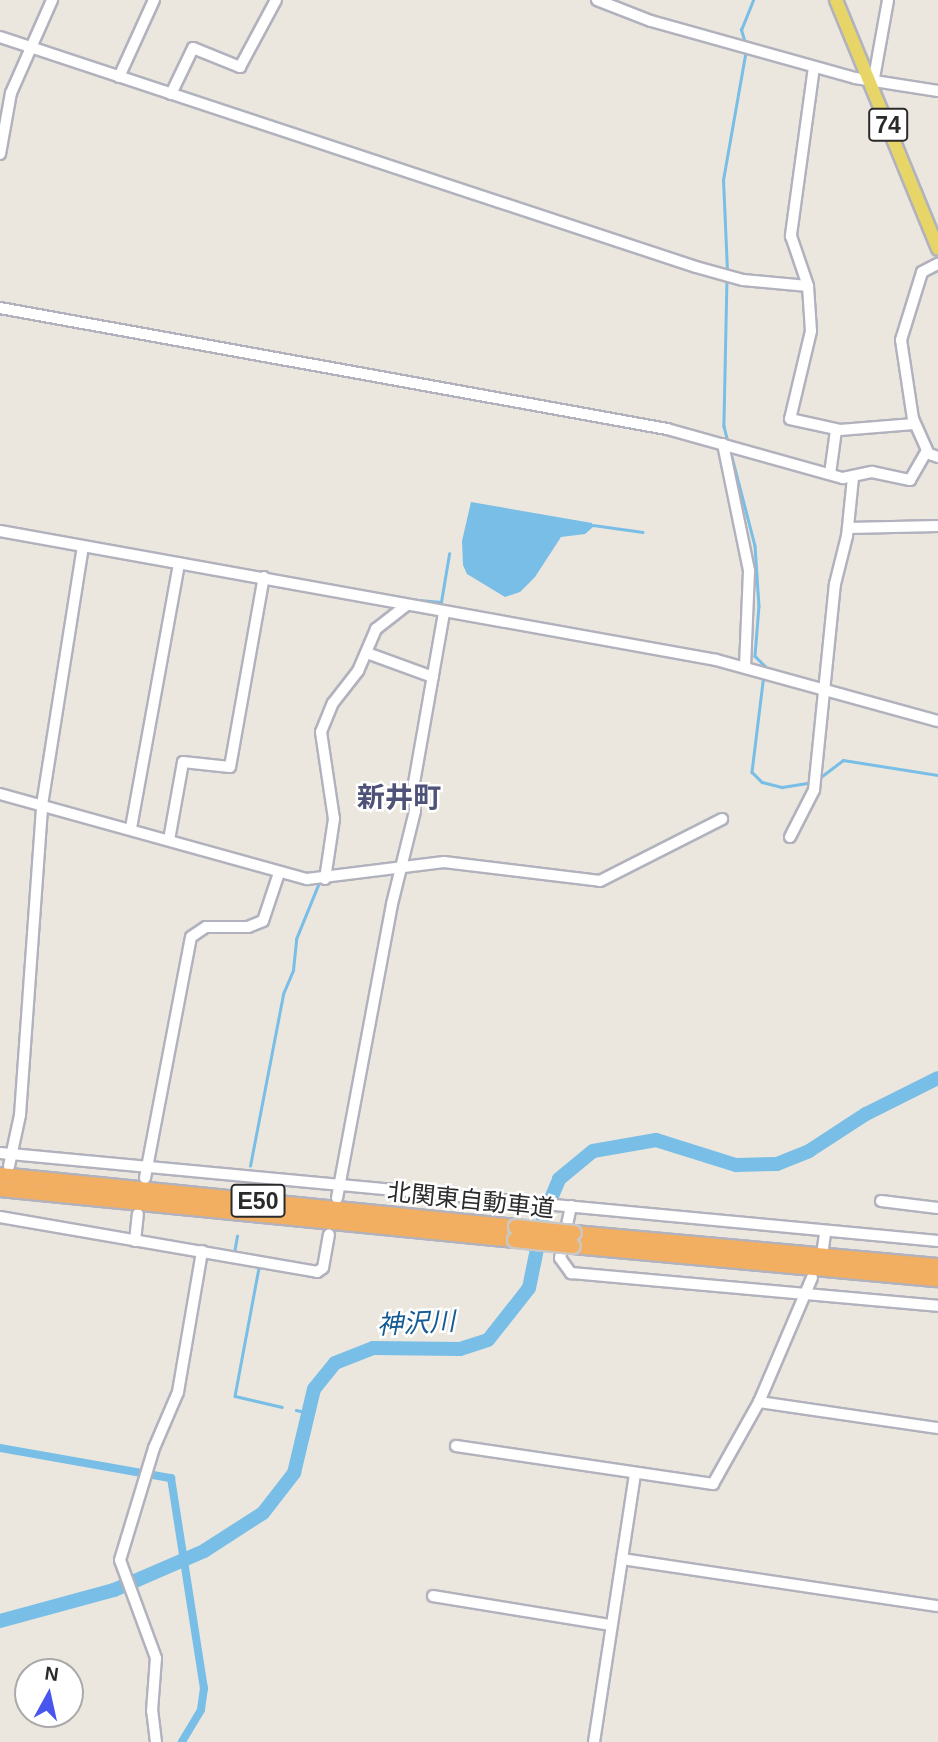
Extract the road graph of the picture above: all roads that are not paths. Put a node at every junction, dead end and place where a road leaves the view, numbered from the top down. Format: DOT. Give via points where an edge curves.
graph roads {
  1 [pos="52,0"];
  2 [pos="154,0"];
  3 [pos="276,0"];
  4 [pos="597,0"];
  5 [pos="836,0"];
  6 [pos="888,0"];
  7 [pos="0,37"];
  8 [pos="31,48"];
  9 [pos="814,67"];
  10 [pos="119,77"];
  11 [pos="872,79"];
  12 [pos="938,91"];
  13 [pos="171,94"];
  14 [pos="0,154"];
  15 [pos="938,250"];
  16 [pos="938,264"];
  17 [pos="808,286"];
  18 [pos="0,308"];
  19 [pos="914,424"];
  20 [pos="836,430"];
  21 [pos="723,444"];
  22 [pos="927,453"];
  23 [pos="938,457"];
  24 [pos="830,474"];
  25 [pos="853,478"];
  26 [pos="938,526"];
  27 [pos="848,528"];
  28 [pos="0,531"];
  29 [pos="83,547"];
  30 [pos="179,563"];
  31 [pos="264,577"];
  32 [pos="407,605"];
  33 [pos="444,612"];
  34 [pos="367,653"];
  35 [pos="745,666"];
  36 [pos="433,677"];
  37 [pos="823,687"];
  38 [pos="938,721"];
  39 [pos="0,794"];
  40 [pos="41,805"];
  41 [pos="722,819"];
  42 [pos="131,828"];
  43 [pos="790,837"];
  44 [pos="169,840"];
  45 [pos="404,865"];
  46 [pos="279,873"];
  47 [pos="325,878"];
  48 [pos="5,1154"];
  49 [pos="5,1170"];
  50 [pos="146,1174"];
  51 [pos="339,1184"];
  52 [pos="0,1189"];
  53 [pos="337,1198"];
  54 [pos="881,1200"];
  55 [pos="571,1206"];
  56 [pos="938,1208"];
  57 [pos="138,1214"];
  58 [pos="0,1217"];
  59 [pos="330,1234"];
  60 [pos="516,1234"];
  61 [pos="825,1234"];
  62 [pos="574,1240"];
  63 [pos="135,1241"];
  64 [pos="938,1241"];
  65 [pos="823,1248"];
  66 [pos="202,1251"];
  67 [pos="938,1266"];
  68 [pos="811,1278"];
  69 [pos="938,1279"];
  70 [pos="804,1295"];
  71 [pos="938,1306"];
  72 [pos="759,1402"];
  73 [pos="938,1428"];
  74 [pos="456,1446"];
  75 [pos="635,1474"];
  76 [pos="622,1559"];
  77 [pos="433,1596"];
  78 [pos="938,1606"];
  79 [pos="611,1625"];
  80 [pos="156,1742"];
  81 [pos="594,1742"];
  1 -- 8 [label="street"];
  2 -- 10 [label="street"];
  3 -- 13 [label="street" via="240,66 193,48"];
  4 -- 9 [label="street"];
  5 -- 11 [label="main road, 74"];
  6 -- 11 [label="street"];
  7 -- 8 [label="street"];
  8 -- 10 [label="street"];
  8 -- 14 [label="street" via="11,93"];
  9 -- 11 [label="street"];
  9 -- 17 [label="street" via="791,236"];
  10 -- 13 [label="street"];
  11 -- 12 [label="street"];
  11 -- 15 [label="main road, 74"];
  13 -- 17 [label="street" via="696,267 743,280"];
  16 -- 19 [label="street" via="922,272 901,340"];
  17 -- 20 [label="street" via="811,331 790,419"];
  18 -- 21 [label="street" via="536,404"];
  19 -- 20 [label="street"];
  19 -- 22 [label="street"];
  20 -- 24 [label="street"];
  21 -- 24 [label="street"];
  21 -- 35 [label="street" via="749,571"];
  22 -- 23 [label="street"];
  22 -- 25 [label="street" via="910,480 869,472"];
  24 -- 25 [label="street"];
  25 -- 27 [label="street"];
  26 -- 27 [label="street"];
  27 -- 37 [label="street" via="837,572"];
  28 -- 29 [label="street"];
  29 -- 30 [label="street"];
  29 -- 40 [label="street"];
  30 -- 31 [label="street"];
  30 -- 42 [label="street"];
  31 -- 32 [label="street"];
  31 -- 44 [label="street" via="230,767 183,762"];
  32 -- 33 [label="street"];
  32 -- 34 [label="street" via="376,629"];
  33 -- 35 [label="street"];
  33 -- 36 [label="street"];
  34 -- 36 [label="street"];
  34 -- 47 [label="street" via="321,732 334,819"];
  35 -- 37 [label="street"];
  36 -- 45 [label="street"];
  37 -- 38 [label="street"];
  37 -- 43 [label="street" via="814,790"];
  39 -- 40 [label="street"];
  40 -- 42 [label="street"];
  40 -- 48 [label="street" via="21,1103"];
  41 -- 45 [label="street" via="600,880 456,863"];
  42 -- 44 [label="street"];
  44 -- 46 [label="street"];
  45 -- 47 [label="street"];
  45 -- 51 [label="street" via="392,904"];
  46 -- 47 [label="street"];
  46 -- 50 [label="street" via="263,921 248,928 206,927 191,937"];
  48 -- 49 [label="street"];
  48 -- 50 [label="street"];
  49 -- 60 [label="highway, 北関東自動車道 / E50"];
  50 -- 51 [label="street"];
  51 -- 53 [label="street"];
  51 -- 55 [label="street"];
  52 -- 60 [label="highway, 北関東自動車道 / E50"];
  54 -- 56 [label="street"];
  55 -- 61 [label="street"];
  55 -- 70 [label="street" via="561,1258 571,1273"];
  57 -- 63 [label="street"];
  58 -- 63 [label="street"];
  59 -- 66 [label="street" via="320,1272"];
  60 -- 62 [label="highway, 北関東自動車道 / E50, bridge"];
  61 -- 64 [label="street"];
  61 -- 65 [label="street"];
  62 -- 67 [label="highway, 北関東自動車道 / E50"];
  62 -- 69 [label="highway, 北関東自動車道 / E50"];
  63 -- 66 [label="street"];
  66 -- 80 [label="street" via="178,1392 121,1553 122,1571 156,1658 152,1711"];
  68 -- 70 [label="street"];
  70 -- 71 [label="street"];
  70 -- 72 [label="street"];
  72 -- 73 [label="street"];
  72 -- 75 [label="street" via="713,1485"];
  74 -- 75 [label="street"];
  75 -- 76 [label="street"];
  76 -- 78 [label="street"];
  76 -- 79 [label="street"];
  77 -- 79 [label="street"];
  79 -- 81 [label="street"];
}
